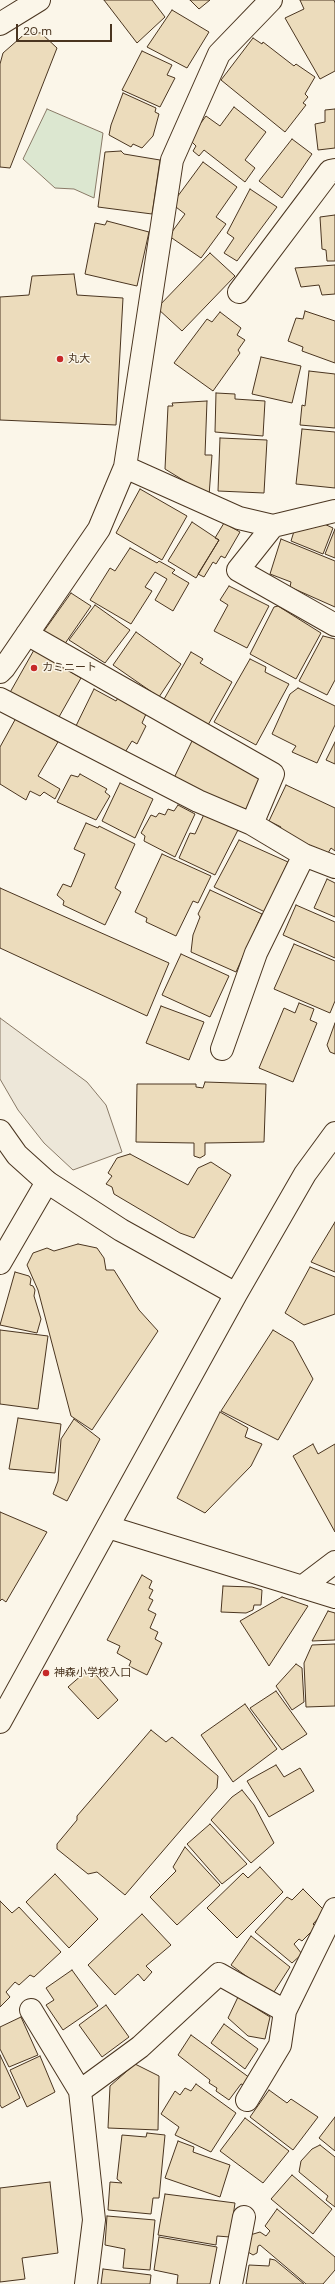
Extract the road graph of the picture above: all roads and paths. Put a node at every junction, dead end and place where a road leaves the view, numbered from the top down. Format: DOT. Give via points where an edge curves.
graph roads {
  1 [pos="39,0"];
  2 [pos="271,0"];
  3 [pos="0,24"];
  4 [pos="335,170"];
  5 [pos="239,292"];
  6 [pos="125,467"];
  7 [pos="335,512"];
  8 [pos="272,526"];
  9 [pos="335,625"];
  10 [pos="27,634"];
  11 [pos="0,672"];
  12 [pos="0,699"];
  13 [pos="252,824"];
  14 [pos="304,854"];
  15 [pos="335,868"];
  16 [pos="222,1049"];
  17 [pos="0,1131"];
  18 [pos="335,1133"];
  19 [pos="47,1182"];
  20 [pos="0,1263"];
  21 [pos="236,1294"];
  22 [pos="108,1527"];
  23 [pos="335,1562"];
  24 [pos="302,1587"];
  25 [pos="335,1597"];
  26 [pos="0,1722"];
  27 [pos="335,1909"];
  28 [pos="31,2010"];
  29 [pos="285,2011"];
  30 [pos="80,2091"];
  31 [pos="247,2100"];
  32 [pos="244,2217"];
  33 [pos="86,2284"];
  34 [pos="231,2284"];
  1 -- 3 [label="street"];
  2 -- 6 [label="street" via="219,54 172,160"];
  4 -- 5 [label="street" via="330,171"];
  6 -- 8 [label="street" via="239,518"];
  6 -- 10 [label="street" via="99,529"];
  7 -- 8 [label="street"];
  8 -- 9 [label="street" via="238,570"];
  10 -- 11 [label="street"];
  10 -- 13 [label="street" via="272,774"];
  12 -- 13 [label="street" via="198,801"];
  13 -- 14 [label="street"];
  14 -- 15 [label="street"];
  14 -- 16 [label="street" via="256,953"];
  17 -- 19 [label="street" via="17,1155"];
  18 -- 21 [label="street" via="305,1174"];
  19 -- 20 [label="street"];
  19 -- 21 [label="street" via="121,1230"];
  21 -- 22 [label="street"];
  22 -- 24 [label="street"];
  22 -- 26 [label="street"];
  23 -- 24 [label="street"];
  24 -- 25 [label="street"];
  27 -- 29 [label="street"];
  28 -- 30 [label="street"];
  29 -- 30 [label="street" via="218,1974 140,2047"];
  29 -- 31 [label="street" via="280,2045"];
  30 -- 33 [label="street" via="94,2220"];
  32 -- 34 [label="street"];
}
